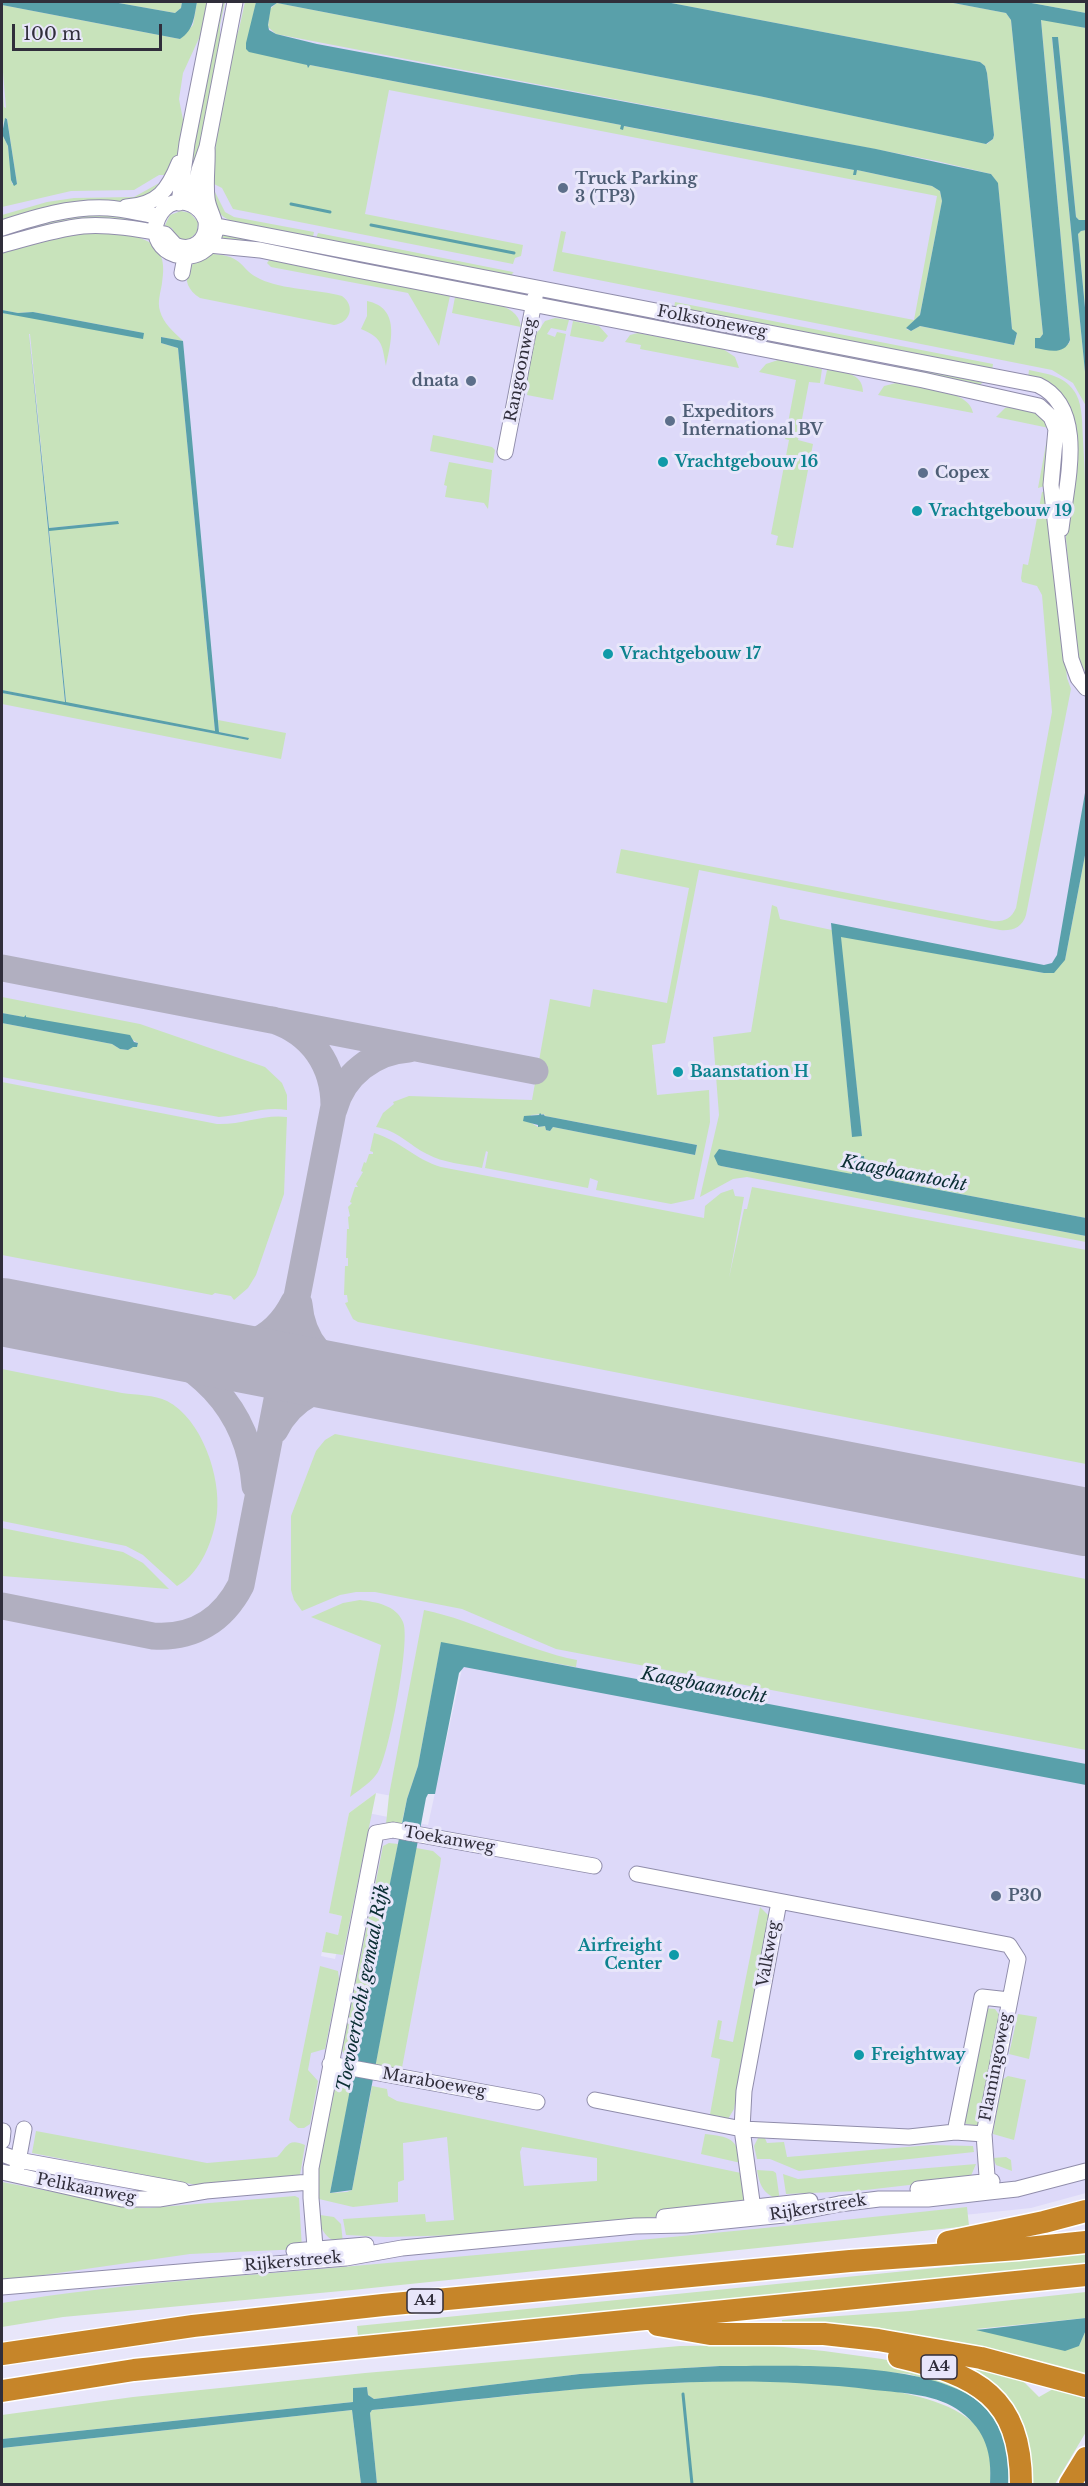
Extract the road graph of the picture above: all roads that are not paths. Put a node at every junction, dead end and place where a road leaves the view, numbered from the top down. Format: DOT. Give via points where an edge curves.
graph roads {
  1 [pos="215,2"];
  2 [pos="235,2"];
  3 [pos="188,143"];
  4 [pos="207,147"];
  5 [pos="185,204"];
  6 [pos="110,208"];
  7 [pos="159,216"];
  8 [pos="210,220"];
  9 [pos="2,228"];
  10 [pos="156,232"];
  11 [pos="2,245"];
  12 [pos="209,245"];
  13 [pos="185,257"];
  14 [pos="182,273"];
  15 [pos="536,288"];
  16 [pos="533,305"];
  17 [pos="505,452"];
  18 [pos="1060,544"];
  19 [pos="1086,688"];
  20 [pos="594,1866"];
  21 [pos="637,1874"];
  22 [pos="778,1902"];
  23 [pos="1018,1959"];
  24 [pos="1009,2000"];
  25 [pos="330,2064"];
  26 [pos="594,2100"];
  27 [pos="537,2102"];
  28 [pos="24,2129"];
  29 [pos="742,2129"];
  30 [pos="955,2132"];
  31 [pos="984,2134"];
  32 [pos="2,2154"];
  33 [pos="18,2160"];
  34 [pos="1086,2163"];
  35 [pos="1086,2171"];
  36 [pos="8,2174"];
  37 [pos="310,2182"];
  38 [pos="988,2187"];
  39 [pos="206,2191"];
  40 [pos="1086,2211"];
  41 [pos="754,2213"];
  42 [pos="1086,2241"];
  43 [pos="316,2255"];
  44 [pos="850,2261"];
  45 [pos="1086,2275"];
  46 [pos="2,2287"];
  47 [pos="627,2320"];
  48 [pos="786,2333"];
  49 [pos="2,2354"];
  50 [pos="1086,2386"];
  51 [pos="2,2391"];
  52 [pos="1086,2458"];
  53 [pos="1021,2484"];
  54 [pos="1070,2484"];
  1 -- 3 [label="street"];
  2 -- 4 [label="street"];
  3 -- 5 [label="street"];
  3 -- 6 [label="street" via="171,183 157,198 138,206"];
  4 -- 5 [label="street"];
  4 -- 8 [label="street"];
  5 -- 7 [label="street" via="169,206"];
  5 -- 8 [label="street"];
  6 -- 7 [label="street"];
  6 -- 9 [label="street" via="67,211"];
  7 -- 10 [label="street"];
  8 -- 10 [label="street" via="202,240 191,248 175,245 165,234"];
  8 -- 12 [label="street" via="214,237"];
  8 -- 15 [label="street, Folkstoneweg"];
  10 -- 11 [label="street" via="82,226"];
  10 -- 13 [label="street" via="158,241 168,251"];
  12 -- 13 [label="street" via="198,254"];
  12 -- 16 [label="street, Folkstoneweg" via="260,250"];
  13 -- 14 [label="street"];
  15 -- 16 [label="street, Rangoonweg"];
  15 -- 18 [label="street, Folkstoneweg" via="1045,388 1063,405 1072,430 1071,474"];
  16 -- 17 [label="street, Rangoonweg"];
  16 -- 18 [label="street, Folkstoneweg" via="1039,406 1051,417 1056,429 1051,478"];
  18 -- 19 [label="street, Folkstoneweg" via="1071,661"];
  20 -- 25 [label="street, Toekanweg" via="393,1830 376,1833"];
  21 -- 22 [label="street"];
  22 -- 23 [label="street, Valkweg" via="1009,1945"];
  22 -- 29 [label="street, Valkweg" via="744,2091"];
  23 -- 24 [label="street, Flamingoweg"];
  24 -- 30 [label="street, Flamingoweg" via="982,1997"];
  24 -- 31 [label="street, Flamingoweg"];
  25 -- 27 [label="street, Maraboeweg"];
  25 -- 37 [label="street, Toekanweg"];
  26 -- 29 [label="street"];
  28 -- 33 [label="street, Pelikaanweg"];
  29 -- 30 [label="street" via="909,2137"];
  29 -- 41 [label="street, Valkweg"];
  30 -- 31 [label="street, Flamingoweg"];
  31 -- 38 [label="street, Flamingoweg"];
  32 -- 33 [label="street, Pelikaanweg"];
  33 -- 36 [label="street"];
  33 -- 39 [label="street, Pelikaanweg" via="173,2189"];
  34 -- 38 [label="street, Rijkerstreek"];
  35 -- 38 [label="street, Rijkerstreek" via="1017,2189"];
  36 -- 39 [label="street, Pelikaanweg" via="133,2200"];
  37 -- 39 [label="street, Pelikaanweg"];
  37 -- 43 [label="street, Toekanweg"];
  38 -- 41 [label="street, Rijkerstreek"];
  40 -- 44 [label="highway, A4" via="1016,2229"];
  41 -- 43 [label="street, Rijkerstreek"];
  42 -- 44 [label="highway, A4"];
  43 -- 46 [label="street, Rijkerstreek" via="202,2259"];
  44 -- 49 [label="highway, A4" via="205,2325"];
  45 -- 47 [label="highway, A4"];
  47 -- 48 [label="highway, A4" via="710,2334"];
  47 -- 51 [label="highway, A4" via="134,2370"];
  48 -- 50 [label="highway, A4" via="917,2346 981,2358"];
  48 -- 53 [label="highway, A4" via="949,2369 969,2379 990,2394 1013,2429 1020,2455"];
  52 -- 54 [label="highway"];
}
